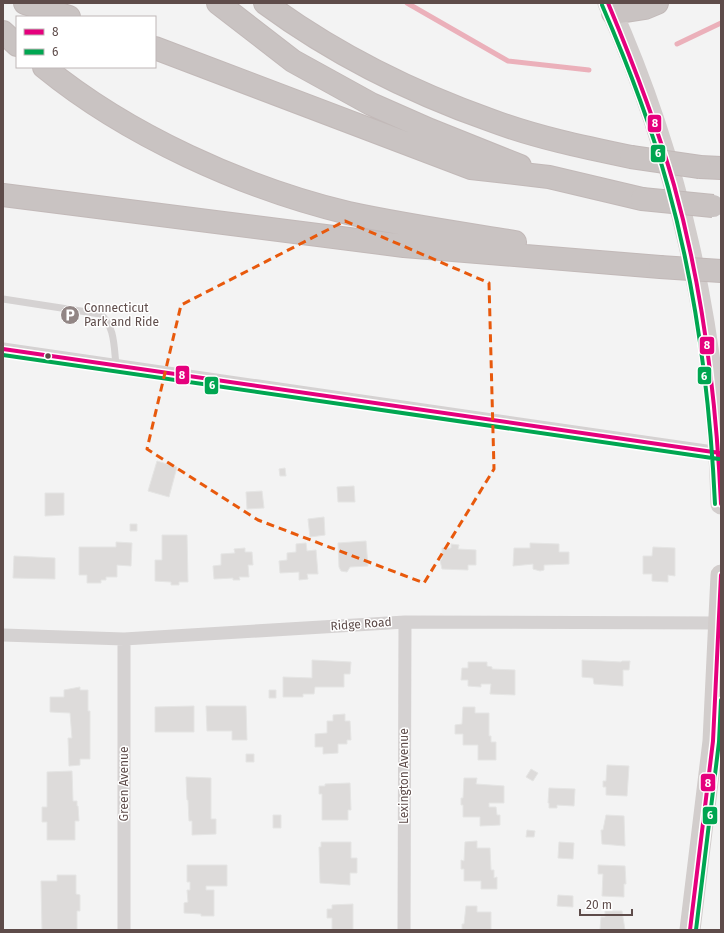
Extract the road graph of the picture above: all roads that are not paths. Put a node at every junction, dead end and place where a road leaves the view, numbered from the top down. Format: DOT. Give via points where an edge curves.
graph roads {
  1 [pos="25,3"];
  2 [pos="218,3"];
  3 [pos="265,3"];
  4 [pos="657,3"];
  5 [pos="616,6"];
  6 [pos="66,16"];
  7 [pos="3,32"];
  8 [pos="16,44"];
  9 [pos="156,48"];
  10 [pos="45,68"];
  11 [pos="711,167"];
  12 [pos="549,177"];
  13 [pos="3,195"];
  14 [pos="717,206"];
  15 [pos="660,266"];
  16 [pos="721,271"];
  17 [pos="3,299"];
  18 [pos="3,349"];
  19 [pos="116,365"];
  20 [pos="721,453"];
  21 [pos="721,504"];
  22 [pos="721,575"];
  23 [pos="405,622"];
  24 [pos="720,623"];
  25 [pos="3,635"];
  26 [pos="124,639"];
  27 [pos="124,930"];
  28 [pos="404,930"];
  29 [pos="690,930"];
  1 -- 6 [label="highway"];
  2 -- 12 [label="highway" via="292,61 371,104"];
  3 -- 11 [label="highway, bridge" via="329,45 383,75 491,121 631,157"];
  4 -- 5 [label="highway" via="645,8"];
  5 -- 20 [label="main road" via="684,222 708,342"];
  7 -- 8 [label="highway"];
  9 -- 12 [label="highway" via="471,168"];
  10 -- 15 [label="highway" via="112,115 169,146 227,173 283,194 347,212 408,225"];
  12 -- 14 [label="highway, bridge" via="642,200"];
  13 -- 15 [label="highway" via="404,246"];
  15 -- 16 [label="highway, bridge"];
  17 -- 19 [label="lane" via="100,314 107,319 110,327"];
  18 -- 19 [label="street"];
  19 -- 20 [label="street"];
  20 -- 21 [label="main road"];
  22 -- 24 [label="main road"];
  23 -- 24 [label="street, Ridge Road"];
  23 -- 26 [label="street, Ridge Road"];
  23 -- 28 [label="street, Lexington Avenue"];
  24 -- 29 [label="main road" via="713,740"];
  25 -- 26 [label="street, Ridge Road"];
  26 -- 27 [label="street, Green Avenue"];
}
